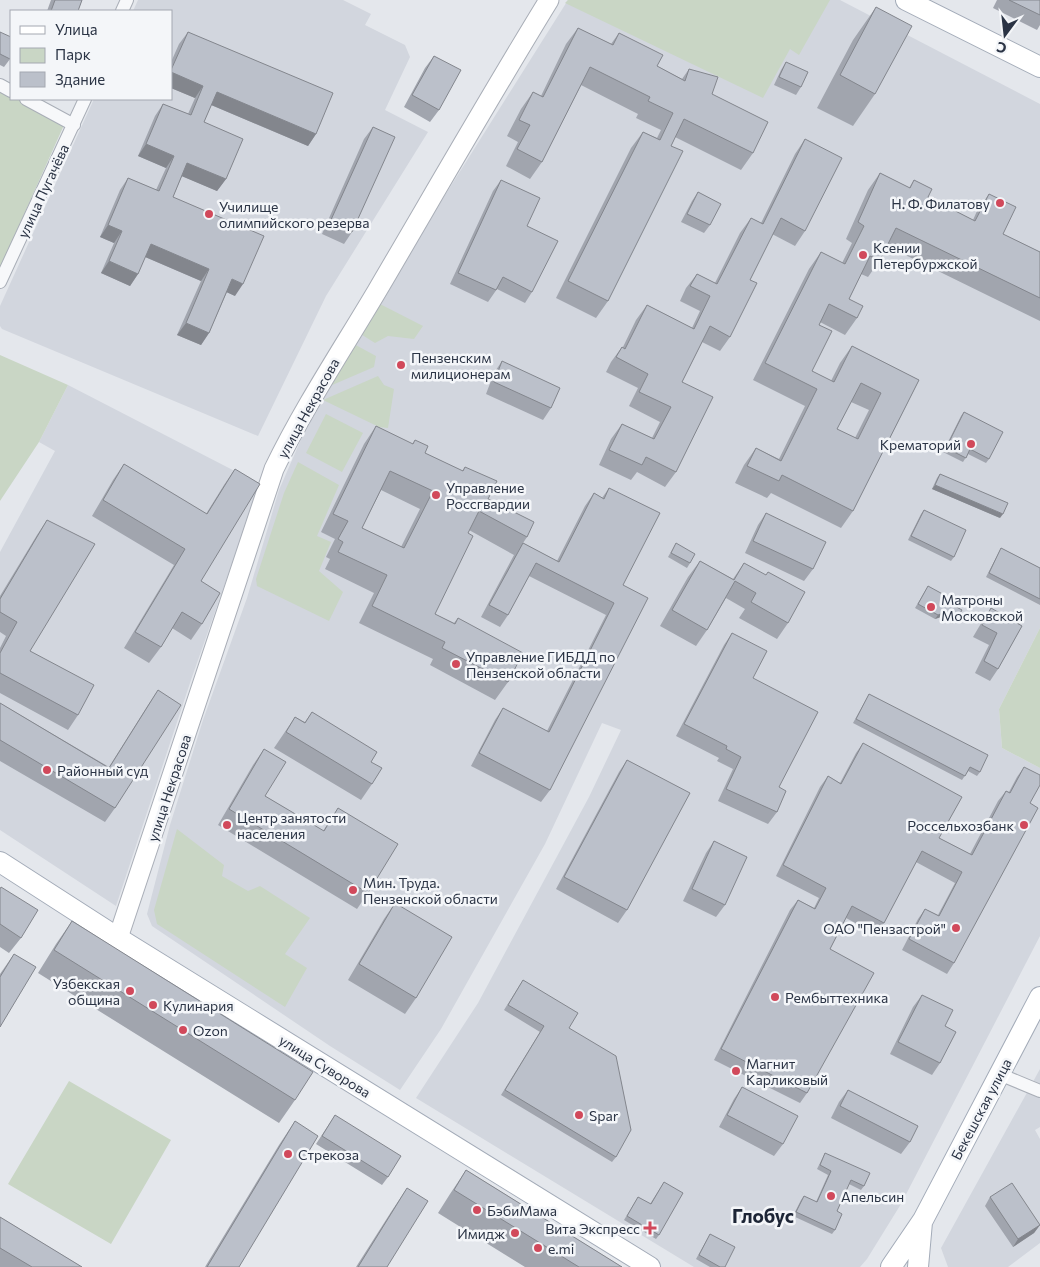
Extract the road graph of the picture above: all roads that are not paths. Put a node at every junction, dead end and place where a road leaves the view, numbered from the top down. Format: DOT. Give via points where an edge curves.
graph roads {
  1 [pos="549,0"];
  2 [pos="906,0"];
  3 [pos="1040,66"];
  4 [pos="28,100"];
  5 [pos="85,100"];
  6 [pos="74,125"];
  7 [pos="0,282"];
  8 [pos="0,862"];
  9 [pos="118,938"];
  10 [pos="1040,997"];
  11 [pos="999,1074"];
  12 [pos="1040,1091"];
  13 [pos="923,1220"];
  14 [pos="650,1267"];
  15 [pos="891,1267"];
  16 [pos="918,1267"];
  1 -- 9 [label="main road, улица Некрасова" via="294,427 274,469"];
  2 -- 3 [label="main road"];
  4 -- 6 [label="street"];
  5 -- 6 [label="street, улица Пугачёва"];
  6 -- 7 [label="street, улица Пугачёва"];
  8 -- 9 [label="main road, улица Суворова"];
  9 -- 14 [label="main road, улица Суворова"];
  10 -- 11 [label="main road, Бекешская улица"];
  11 -- 12 [label="street"];
  11 -- 13 [label="main road, Бекешская улица"];
  13 -- 15 [label="main road, Бекешская улица"];
  13 -- 16 [label="main road, Бекешская улица"];
}
